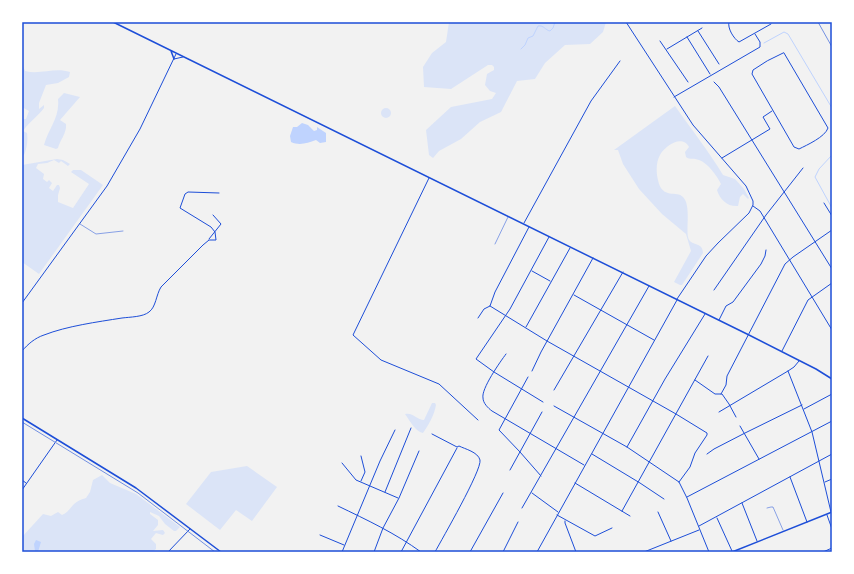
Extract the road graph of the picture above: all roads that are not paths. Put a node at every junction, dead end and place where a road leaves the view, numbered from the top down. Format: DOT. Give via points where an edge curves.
graph roads {
  1 [pos="113,22"];
  2 [pos="626,22"];
  3 [pos="729,22"];
  4 [pos="771,24"];
  5 [pos="702,28"];
  6 [pos="698,31"];
  7 [pos="755,34"];
  8 [pos="687,37"];
  9 [pos="660,41"];
  10 [pos="667,49"];
  11 [pos="170,50"];
  12 [pos="177,53"];
  13 [pos="184,57"];
  14 [pos="174,59"];
  15 [pos="620,61"];
  16 [pos="719,64"];
  17 [pos="711,75"];
  18 [pos="688,82"];
  19 [pos="714,82"];
  20 [pos="674,97"];
  21 [pos="773,111"];
  22 [pos="752,140"];
  23 [pos="722,158"];
  24 [pos="803,168"];
  25 [pos="430,177"];
  26 [pos="219,193"];
  27 [pos="784,193"];
  28 [pos="824,203"];
  29 [pos="753,205"];
  30 [pos="214,215"];
  31 [pos="508,216"];
  32 [pos="832,216"];
  33 [pos="764,218"];
  34 [pos="523,223"];
  35 [pos="79,224"];
  36 [pos="529,226"];
  37 [pos="832,230"];
  38 [pos="123,231"];
  39 [pos="215,232"];
  40 [pos="550,236"];
  41 [pos="209,240"];
  42 [pos="815,242"];
  43 [pos="495,244"];
  44 [pos="571,246"];
  45 [pos="766,250"];
  46 [pos="593,258"];
  47 [pos="789,260"];
  48 [pos="832,269"];
  49 [pos="532,270"];
  50 [pos="622,272"];
  51 [pos="551,281"];
  52 [pos="832,283"];
  53 [pos="649,285"];
  54 [pos="714,290"];
  55 [pos="573,295"];
  56 [pos="811,296"];
  57 [pos="677,299"];
  58 [pos="22,303"];
  59 [pos="490,306"];
  60 [pos="600,310"];
  61 [pos="705,313"];
  62 [pos="505,316"];
  63 [pos="478,318"];
  64 [pos="719,320"];
  65 [pos="626,324"];
  66 [pos="526,327"];
  67 [pos="832,330"];
  68 [pos="749,335"];
  69 [pos="547,341"];
  70 [pos="655,341"];
  71 [pos="22,351"];
  72 [pos="782,352"];
  73 [pos="506,354"];
  74 [pos="574,356"];
  75 [pos="708,356"];
  76 [pos="799,360"];
  77 [pos="532,371"];
  78 [pos="600,371"];
  79 [pos="788,371"];
  80 [pos="494,372"];
  81 [pos="528,377"];
  82 [pos="832,379"];
  83 [pos="695,380"];
  84 [pos="629,388"];
  85 [pos="521,389"];
  86 [pos="554,390"];
  87 [pos="721,394"];
  88 [pos="832,394"];
  89 [pos="653,401"];
  90 [pos="543,402"];
  91 [pos="730,405"];
  92 [pos="802,405"];
  93 [pos="554,406"];
  94 [pos="804,409"];
  95 [pos="542,412"];
  96 [pos="719,412"];
  97 [pos="676,414"];
  98 [pos="574,417"];
  99 [pos="736,417"];
  100 [pos="22,418"];
  101 [pos="505,419"];
  102 [pos="478,420"];
  103 [pos="832,420"];
  104 [pos="740,426"];
  105 [pos="411,428"];
  106 [pos="394,430"];
  107 [pos="745,432"];
  108 [pos="812,432"];
  109 [pos="432,434"];
  110 [pos="531,434"];
  111 [pos="603,434"];
  112 [pos="57,440"];
  113 [pos="457,447"];
  114 [pos="627,447"];
  115 [pos="556,449"];
  116 [pos="419,451"];
  117 [pos="520,452"];
  118 [pos="591,454"];
  119 [pos="707,454"];
  120 [pos="832,454"];
  121 [pos="361,456"];
  122 [pos="760,460"];
  123 [pos="820,461"];
  124 [pos="649,462"];
  125 [pos="342,463"];
  126 [pos="584,466"];
  127 [pos="510,470"];
  128 [pos="541,476"];
  129 [pos="790,477"];
  130 [pos="832,479"];
  131 [pos="22,480"];
  132 [pos="361,482"];
  133 [pos="575,482"];
  134 [pos="638,482"];
  135 [pos="679,482"];
  136 [pos="825,482"];
  137 [pos="27,483"];
  138 [pos="369,486"];
  139 [pos="22,490"];
  140 [pos="385,492"];
  141 [pos="532,492"];
  142 [pos="504,493"];
  143 [pos="398,498"];
  144 [pos="687,498"];
  145 [pos="664,499"];
  146 [pos="742,503"];
  147 [pos="338,506"];
  148 [pos="522,508"];
  149 [pos="767,508"];
  150 [pos="622,511"];
  151 [pos="558,512"];
  152 [pos="658,512"];
  153 [pos="832,512"];
  154 [pos="827,514"];
  155 [pos="556,515"];
  156 [pos="358,516"];
  157 [pos="630,516"];
  158 [pos="717,517"];
  159 [pos="566,520"];
  160 [pos="518,522"];
  161 [pos="807,522"];
  162 [pos="699,527"];
  163 [pos="191,528"];
  164 [pos="383,528"];
  165 [pos="612,528"];
  166 [pos="700,529"];
  167 [pos="832,529"];
  168 [pos="783,532"];
  169 [pos="320,535"];
  170 [pos="407,541"];
  171 [pos="671,541"];
  172 [pos="758,542"];
  173 [pos="345,545"];
  174 [pos="832,548"];
  175 [pos="168,552"];
  176 [pos="221,552"];
  177 [pos="342,552"];
  178 [pos="374,552"];
  179 [pos="401,552"];
  180 [pos="421,552"];
  181 [pos="434,552"];
  182 [pos="470,552"];
  183 [pos="503,552"];
  184 [pos="537,552"];
  185 [pos="576,552"];
  186 [pos="644,552"];
  187 [pos="709,552"];
  188 [pos="732,552"];
  189 [pos="823,552"];
  1 -- 11 [label="main road"];
  2 -- 20 [label="street"];
  3 -- 7 [label="street" via="728,26 737,42"];
  4 -- 7 [label="street"];
  5 -- 6 [label="street"];
  6 -- 8 [label="street"];
  6 -- 16 [label="street"];
  7 -- 17 [label="street" via="760,47"];
  8 -- 10 [label="street"];
  8 -- 17 [label="street"];
  9 -- 10 [label="street"];
  10 -- 18 [label="street"];
  11 -- 12 [label="main road"];
  11 -- 14 [label="main road"];
  12 -- 13 [label="main road"];
  12 -- 14 [label="street"];
  13 -- 14 [label="street"];
  13 -- 25 [label="main road"];
  14 -- 35 [label="street" via="125,156"];
  15 -- 34 [label="street" via="591,101"];
  17 -- 20 [label="street"];
  19 -- 22 [label="street"];
  20 -- 23 [label="street" via="693,125"];
  21 -- 21 [label="street" via="797,149 828,130 784,53 752,71"];
  21 -- 22 [label="street" via="763,117 770,129"];
  22 -- 23 [label="street"];
  22 -- 27 [label="street"];
  23 -- 29 [label="street" via="746,186 753,198"];
  24 -- 27 [label="street"];
  25 -- 31 [label="main road"];
  25 -- 102 [label="street" via="353,334 381,360 438,383"];
  26 -- 39 [label="street" via="188,192 180,208"];
  27 -- 33 [label="street"];
  27 -- 42 [label="street"];
  28 -- 32 [label="street"];
  29 -- 33 [label="street"];
  29 -- 57 [label="street" via="749,213 706,256"];
  30 -- 39 [label="street" via="221,223"];
  31 -- 34 [label="main road"];
  31 -- 43 [label="lane"];
  33 -- 47 [label="street"];
  33 -- 54 [label="street"];
  34 -- 36 [label="main road"];
  35 -- 38 [label="lane" via="96,234"];
  35 -- 58 [label="street"];
  36 -- 40 [label="main road"];
  36 -- 59 [label="street"];
  37 -- 42 [label="street"];
  39 -- 41 [label="street"];
  39 -- 41 [label="street" via="216,240"];
  40 -- 44 [label="main road"];
  40 -- 49 [label="street"];
  41 -- 71 [label="street" via="161,288 149,312 43,335 31,341"];
  42 -- 47 [label="street"];
  42 -- 48 [label="street"];
  44 -- 46 [label="main road"];
  44 -- 51 [label="street"];
  45 -- 64 [label="street" via="760,264 733,302 726,306"];
  46 -- 50 [label="main road"];
  46 -- 55 [label="street"];
  47 -- 56 [label="street"];
  47 -- 68 [label="street" via="782,268"];
  49 -- 51 [label="street"];
  49 -- 62 [label="street"];
  50 -- 53 [label="main road"];
  50 -- 60 [label="street"];
  51 -- 66 [label="street"];
  52 -- 56 [label="street"];
  53 -- 57 [label="main road"];
  53 -- 65 [label="street"];
  55 -- 60 [label="street"];
  55 -- 69 [label="street"];
  56 -- 67 [label="street"];
  56 -- 72 [label="street"];
  57 -- 61 [label="main road"];
  57 -- 70 [label="street"];
  59 -- 62 [label="street"];
  59 -- 63 [label="street" via="484,309"];
  60 -- 65 [label="street"];
  60 -- 74 [label="street"];
  61 -- 64 [label="main road"];
  61 -- 89 [label="street"];
  62 -- 66 [label="street"];
  62 -- 80 [label="street" via="476,358"];
  64 -- 68 [label="main road"];
  65 -- 70 [label="street"];
  65 -- 78 [label="street"];
  66 -- 69 [label="street"];
  68 -- 72 [label="main road"];
  68 -- 87 [label="street" via="727,376"];
  69 -- 74 [label="street"];
  69 -- 77 [label="street"];
  70 -- 84 [label="street"];
  72 -- 76 [label="main road"];
  73 -- 80 [label="street"];
  74 -- 78 [label="street"];
  74 -- 86 [label="street"];
  75 -- 83 [label="street"];
  76 -- 79 [label="street"];
  76 -- 82 [label="main road"];
  78 -- 84 [label="street"];
  78 -- 98 [label="street"];
  79 -- 91 [label="street"];
  79 -- 92 [label="street"];
  80 -- 85 [label="street"];
  80 -- 101 [label="street" via="483,399 488,408"];
  81 -- 85 [label="street"];
  83 -- 87 [label="street" via="715,394"];
  83 -- 97 [label="street"];
  84 -- 89 [label="street"];
  84 -- 111 [label="street"];
  85 -- 90 [label="street"];
  85 -- 101 [label="street"];
  87 -- 91 [label="street"];
  88 -- 94 [label="street"];
  89 -- 97 [label="street"];
  89 -- 114 [label="street"];
  91 -- 96 [label="street"];
  91 -- 99 [label="street"];
  92 -- 94 [label="street"];
  92 -- 107 [label="street"];
  93 -- 98 [label="street"];
  94 -- 108 [label="street"];
  95 -- 110 [label="street"];
  97 -- 124 [label="street"];
  97 -- 135 [label="street" via="707,435"];
  98 -- 111 [label="street"];
  98 -- 115 [label="street"];
  100 -- 112 [label="main road"];
  101 -- 110 [label="street"];
  101 -- 117 [label="street" via="499,430"];
  103 -- 108 [label="street"];
  104 -- 107 [label="street"];
  105 -- 140 [label="street"];
  106 -- 138 [label="street"];
  107 -- 119 [label="street"];
  107 -- 122 [label="street"];
  108 -- 122 [label="street"];
  108 -- 123 [label="street"];
  109 -- 113 [label="street"];
  110 -- 115 [label="street"];
  110 -- 117 [label="street"];
  111 -- 114 [label="street"];
  111 -- 118 [label="street"];
  112 -- 137 [label="street"];
  112 -- 163 [label="main road" via="136,488"];
  113 -- 170 [label="street"];
  113 -- 181 [label="street" via="468,450 480,460 470,486"];
  114 -- 124 [label="street"];
  115 -- 126 [label="street"];
  115 -- 128 [label="street"];
  116 -- 143 [label="street"];
  117 -- 127 [label="street"];
  117 -- 128 [label="street"];
  118 -- 126 [label="street"];
  118 -- 134 [label="street"];
  120 -- 123 [label="street"];
  121 -- 132 [label="street" via="365,472"];
  122 -- 144 [label="street"];
  123 -- 129 [label="street"];
  123 -- 136 [label="street"];
  124 -- 134 [label="street"];
  124 -- 135 [label="street"];
  125 -- 132 [label="street" via="356,480"];
  126 -- 133 [label="street"];
  128 -- 141 [label="street"];
  129 -- 146 [label="street"];
  129 -- 161 [label="street"];
  130 -- 136 [label="street"];
  131 -- 137 [label="street"];
  132 -- 138 [label="street"];
  133 -- 150 [label="street"];
  133 -- 151 [label="street"];
  134 -- 145 [label="street"];
  134 -- 150 [label="street"];
  135 -- 144 [label="street"];
  136 -- 153 [label="street"];
  137 -- 139 [label="street"];
  138 -- 140 [label="street"];
  138 -- 156 [label="street"];
  140 -- 143 [label="street"];
  141 -- 148 [label="street"];
  141 -- 151 [label="street"];
  142 -- 182 [label="street"];
  143 -- 164 [label="street"];
  144 -- 162 [label="street"];
  146 -- 158 [label="street"];
  146 -- 172 [label="street"];
  147 -- 156 [label="street"];
  149 -- 168 [label="lane" via="773,507"];
  150 -- 157 [label="street"];
  151 -- 155 [label="street"];
  152 -- 171 [label="street"];
  153 -- 154 [label="main road"];
  154 -- 161 [label="main road"];
  154 -- 167 [label="street"];
  155 -- 159 [label="street"];
  155 -- 184 [label="street"];
  156 -- 164 [label="street"];
  156 -- 173 [label="street"];
  158 -- 162 [label="street"];
  158 -- 188 [label="street"];
  159 -- 165 [label="street" via="595,536"];
  159 -- 185 [label="street"];
  160 -- 183 [label="street"];
  161 -- 168 [label="main road"];
  162 -- 166 [label="street"];
  163 -- 175 [label="street"];
  163 -- 176 [label="main road"];
  164 -- 170 [label="street"];
  164 -- 178 [label="street"];
  166 -- 171 [label="street"];
  166 -- 187 [label="street"];
  168 -- 172 [label="main road"];
  169 -- 173 [label="street"];
  170 -- 179 [label="street"];
  170 -- 180 [label="street"];
  171 -- 186 [label="street"];
  172 -- 188 [label="main road"];
  173 -- 177 [label="street"];
  174 -- 189 [label="street"];
}
